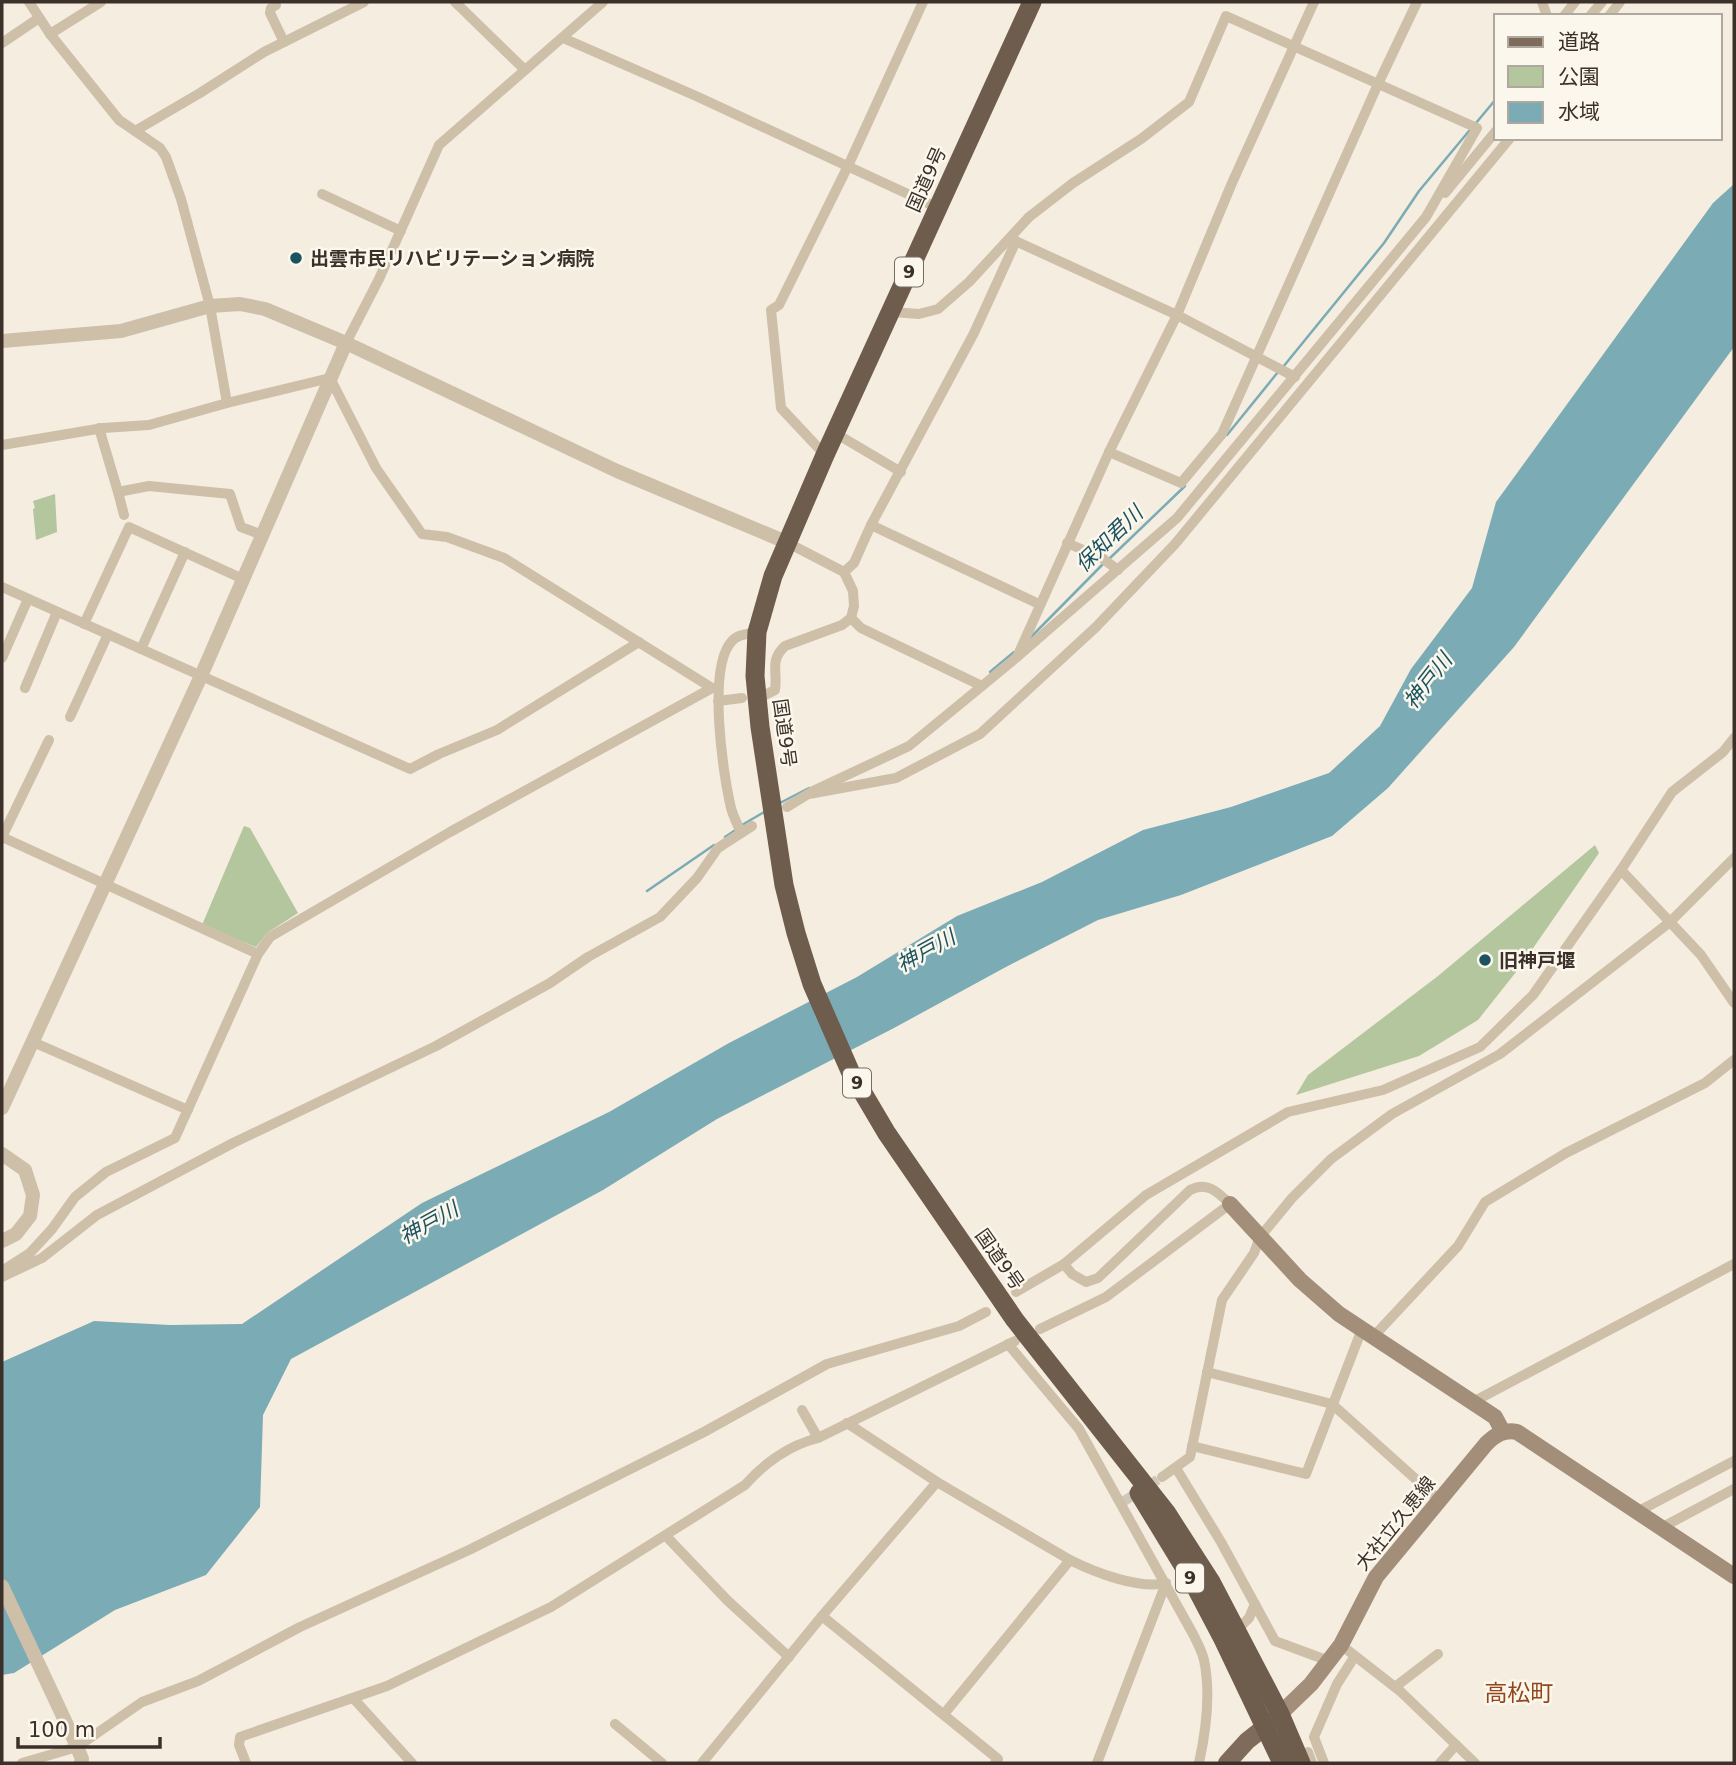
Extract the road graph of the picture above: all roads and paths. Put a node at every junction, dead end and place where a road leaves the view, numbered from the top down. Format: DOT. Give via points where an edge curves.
graph roads {
  1 [pos="29,2"];
  2 [pos="101,2"];
  3 [pos="364,2"];
  4 [pos="455,2"];
  5 [pos="603,2"];
  6 [pos="923,2"];
  7 [pos="1032,2"];
  8 [pos="1314,2"];
  9 [pos="1417,2"];
  10 [pos="276,5"];
  11 [pos="39,18"];
  12 [pos="50,34"];
  13 [pos="563,38"];
  14 [pos="284,42"];
  15 [pos="2,43"];
  16 [pos="1294,46"];
  17 [pos="524,69"];
  18 [pos="1378,83"];
  19 [pos="135,131"];
  20 [pos="1494,133"];
  21 [pos="1508,140"];
  22 [pos="849,166"];
  23 [pos="322,194"];
  24 [pos="938,208"];
  25 [pos="1426,217"];
  26 [pos="401,231"];
  27 [pos="1012,239"];
  28 [pos="210,306"];
  29 [pos="892,312"];
  30 [pos="1177,315"];
  31 [pos="2,341"];
  32 [pos="346,343"];
  33 [pos="1257,356"];
  34 [pos="1295,377"];
  35 [pos="330,378"];
  36 [pos="227,403"];
  37 [pos="99,428"];
  38 [pos="835,433"];
  39 [pos="2,445"];
  40 [pos="1109,452"];
  41 [pos="825,455"];
  42 [pos="901,472"];
  43 [pos="118,492"];
  44 [pos="124,515"];
  45 [pos="871,525"];
  46 [pos="262,535"];
  47 [pos="786,542"];
  48 [pos="1067,543"];
  49 [pos="185,552"];
  50 [pos="1118,570"];
  51 [pos="844,572"];
  52 [pos="243,579"];
  53 [pos="2,587"];
  54 [pos="28,599"];
  55 [pos="1039,604"];
  56 [pos="57,612"];
  57 [pos="851,618"];
  58 [pos="84,624"];
  59 [pos="757,632"];
  60 [pos="107,634"];
  61 [pos="639,642"];
  62 [pos="141,649"];
  63 [pos="1017,657"];
  64 [pos="2,658"];
  65 [pos="201,676"];
  66 [pos="982,686"];
  67 [pos="25,688"];
  68 [pos="715,688"];
  69 [pos="765,695"];
  70 [pos="742,698"];
  71 [pos="718,701"];
  72 [pos="70,717"];
  73 [pos="1734,738"];
  74 [pos="49,740"];
  75 [pos="809,794"];
  76 [pos="787,807"];
  77 [pos="752,826"];
  78 [pos="741,833"];
  79 [pos="1734,858"];
  80 [pos="1621,870"];
  81 [pos="106,885"];
  82 [pos="1670,922"];
  83 [pos="258,954"];
  84 [pos="1734,1003"];
  85 [pos="33,1042"];
  86 [pos="1734,1060"];
  87 [pos="2,1108"];
  88 [pos="188,1110"];
  89 [pos="2,1154"];
  90 [pos="1230,1204"];
  91 [pos="1260,1237"];
  92 [pos="2,1241"];
  93 [pos="1064,1264"];
  94 [pos="1734,1264"];
  95 [pos="2,1271"];
  96 [pos="2,1277"];
  97 [pos="1016,1292"];
  98 [pos="986,1312"];
  99 [pos="1040,1329"];
  100 [pos="1368,1333"];
  101 [pos="1207,1372"];
  102 [pos="1471,1403"];
  103 [pos="1332,1404"];
  104 [pos="802,1410"];
  105 [pos="847,1423"];
  106 [pos="1503,1432"];
  107 [pos="1106,1434"];
  108 [pos="818,1438"];
  109 [pos="1192,1446"];
  110 [pos="1734,1461"];
  111 [pos="1176,1468"];
  112 [pos="1162,1477"];
  113 [pos="937,1482"];
  114 [pos="1734,1489"];
  115 [pos="1439,1500"];
  116 [pos="1637,1512"];
  117 [pos="1661,1528"];
  118 [pos="666,1536"];
  119 [pos="1070,1560"];
  120 [pos="1730,1568"];
  121 [pos="1166,1583"];
  122 [pos="2,1586"];
  123 [pos="1255,1604"];
  124 [pos="822,1616"];
  125 [pos="1236,1631"];
  126 [pos="1341,1645"];
  127 [pos="1438,1654"];
  128 [pos="1355,1656"];
  129 [pos="789,1657"];
  130 [pos="1329,1661"];
  131 [pos="1395,1687"];
  132 [pos="354,1699"];
  133 [pos="944,1714"];
  134 [pos="1273,1720"];
  135 [pos="615,1724"];
  136 [pos="76,1745"];
  137 [pos="1456,1745"];
  138 [pos="1307,1760"];
  139 [pos="22,1763"];
  140 [pos="81,1763"];
  141 [pos="246,1763"];
  142 [pos="412,1763"];
  143 [pos="662,1763"];
  144 [pos="702,1763"];
  145 [pos="995,1763"];
  146 [pos="1097,1763"];
  147 [pos="1199,1763"];
  148 [pos="1227,1763"];
  149 [pos="1282,1763"];
  150 [pos="1324,1763"];
  151 [pos="1440,1763"];
  152 [pos="1475,1763"];
  1 -- 11 [label="street"];
  2 -- 12 [label="street"];
  3 -- 14 [label="street"];
  4 -- 17 [label="street"];
  5 -- 13 [label="street"];
  6 -- 22 [label="street"];
  7 -- 24 [label="highway, 国道9号 / 9"];
  8 -- 16 [label="street"];
  9 -- 18 [label="street"];
  10 -- 14 [label="street" via="270,13"];
  11 -- 12 [label="street"];
  11 -- 15 [label="street"];
  12 -- 19 [label="street" via="118,120"];
  13 -- 17 [label="street"];
  13 -- 22 [label="street"];
  14 -- 19 [label="street"];
  16 -- 18 [label="street"];
  16 -- 27 [label="street" via="1226,16 1189,102 1029,217"];
  16 -- 30 [label="street"];
  17 -- 26 [label="street" via="439,145"];
  18 -- 25 [label="street" via="1477,128"];
  18 -- 33 [label="street"];
  19 -- 28 [label="street" via="166,157"];
  20 -- 25 [label="street"];
  21 -- 75 [label="street" via="1184,533 1096,627 980,734 896,778"];
  22 -- 24 [label="street"];
  22 -- 41 [label="street" via="779,305 771,310 781,408"];
  23 -- 26 [label="street"];
  24 -- 29 [label="highway, 国道9号 / 9"];
  25 -- 34 [label="street"];
  26 -- 32 [label="street"];
  27 -- 29 [label="street" via="938,309 919,314"];
  27 -- 30 [label="street"];
  27 -- 42 [label="street" via="974,333"];
  28 -- 31 [label="street" via="121,331"];
  28 -- 32 [label="street" via="240,304 265,309"];
  28 -- 36 [label="street"];
  29 -- 38 [label="highway, 国道9号 / 9"];
  30 -- 33 [label="street"];
  30 -- 40 [label="street"];
  32 -- 35 [label="street"];
  32 -- 47 [label="street" via="617,471"];
  33 -- 34 [label="street"];
  33 -- 40 [label="street" via="1222,434 1181,483"];
  34 -- 50 [label="street" via="1177,518"];
  35 -- 36 [label="street"];
  35 -- 46 [label="street"];
  35 -- 61 [label="street" via="376,468 422,534 447,537 504,558"];
  36 -- 37 [label="street" via="149,425"];
  37 -- 39 [label="street"];
  37 -- 43 [label="street"];
  38 -- 41 [label="highway, 国道9号 / 9"];
  38 -- 42 [label="street"];
  40 -- 48 [label="street"];
  41 -- 47 [label="highway, 国道9号 / 9"];
  42 -- 45 [label="street"];
  43 -- 44 [label="street"];
  43 -- 46 [label="street" via="149,486 230,494 241,527"];
  45 -- 51 [label="street" via="854,563"];
  45 -- 55 [label="street"];
  46 -- 52 [label="street"];
  47 -- 51 [label="street"];
  47 -- 59 [label="highway, 国道9号 / 9"];
  48 -- 50 [label="street"];
  48 -- 55 [label="street"];
  49 -- 52 [label="street"];
  49 -- 58 [label="street" via="130,527"];
  49 -- 62 [label="street"];
  50 -- 63 [label="street"];
  51 -- 57 [label="street" via="853,591"];
  52 -- 65 [label="street"];
  53 -- 54 [label="street"];
  54 -- 56 [label="street"];
  54 -- 64 [label="street"];
  55 -- 63 [label="street"];
  56 -- 58 [label="street"];
  56 -- 67 [label="street"];
  57 -- 66 [label="street" via="861,628"];
  57 -- 69 [label="street" via="779,651 774,661 775,690"];
  58 -- 60 [label="street"];
  59 -- 68 [label="street" via="730,642"];
  59 -- 107 [label="highway, 国道9号 / 9" via="760,727 784,885 812,984 850,1071 886,1132 1015,1320"];
  60 -- 62 [label="street"];
  60 -- 72 [label="street"];
  61 -- 65 [label="street" via="497,730 410,769"];
  61 -- 68 [label="street"];
  62 -- 65 [label="street"];
  63 -- 66 [label="street"];
  65 -- 81 [label="street"];
  66 -- 75 [label="street" via="909,746"];
  68 -- 71 [label="street"];
  68 -- 83 [label="street" via="450,832 270,937"];
  70 -- 71 [label="street"];
  71 -- 78 [label="street" via="723,767"];
  73 -- 80 [label="street" via="1672,792"];
  74 -- 81 [label="street" via="2,837"];
  75 -- 76 [label="street"];
  77 -- 78 [label="street"];
  78 -- 96 [label="street" via="718,848 660,917 436,1046 233,1143 97,1215 42,1258"];
  79 -- 82 [label="street"];
  80 -- 82 [label="street"];
  80 -- 93 [label="street" via="1533,995 1480,1047 1384,1090 1288,1112 1146,1195"];
  81 -- 83 [label="street"];
  81 -- 85 [label="street"];
  82 -- 84 [label="street" via="1701,955"];
  82 -- 91 [label="street" via="1500,1054 1392,1114 1331,1159"];
  83 -- 88 [label="street"];
  85 -- 87 [label="street"];
  85 -- 88 [label="street"];
  86 -- 100 [label="street" via="1705,1083 1566,1153 1485,1202 1458,1246"];
  88 -- 95 [label="street" via="175,1138 106,1172 75,1197 30,1253"];
  89 -- 92 [label="street" via="25,1171 33,1195 30,1216 16,1234"];
  90 -- 91 [label="main road"];
  90 -- 93 [label="street" via="1214,1189 1197,1186 1098,1278 1086,1282"];
  90 -- 99 [label="street" via="1106,1297"];
  91 -- 100 [label="main road" via="1300,1280"];
  91 -- 101 [label="street" via="1222,1300"];
  93 -- 97 [label="street"];
  94 -- 102 [label="street"];
  98 -- 136 [label="street" via="959,1326 827,1364 482,1544 300,1627 198,1681 142,1702"];
  100 -- 102 [label="main road"];
  100 -- 103 [label="street"];
  101 -- 103 [label="street"];
  101 -- 109 [label="street"];
  102 -- 106 [label="main road" via="1495,1417"];
  103 -- 109 [label="street" via="1307,1474"];
  103 -- 115 [label="street"];
  104 -- 108 [label="street"];
  105 -- 108 [label="street"];
  105 -- 113 [label="street"];
  105 -- 121 [label="street" via="1011,1343 1079,1429"];
  106 -- 115 [label="main road, 大社立久恵線" via="1486,1444"];
  106 -- 116 [label="main road" via="1517,1432"];
  107 -- 125 [label="highway, 国道9号 / 9" via="1166,1512"];
  107 -- 134 [label="highway, 国道9号 / 9"];
  108 -- 118 [label="street" via="799,1443 757,1470 745,1486"];
  109 -- 111 [label="street" via="1190,1458"];
  110 -- 116 [label="street"];
  111 -- 112 [label="street"];
  111 -- 123 [label="street"];
  113 -- 119 [label="street"];
  113 -- 124 [label="street"];
  114 -- 117 [label="street"];
  115 -- 126 [label="main road, 大社立久恵線" via="1376,1577"];
  116 -- 117 [label="main road"];
  117 -- 120 [label="main road"];
  118 -- 129 [label="street" via="727,1601"];
  118 -- 132 [label="street" via="551,1606"];
  119 -- 121 [label="street" via="1089,1570 1153,1586"];
  119 -- 133 [label="street"];
  121 -- 146 [label="street"];
  121 -- 147 [label="street" via="1204,1659 1207,1706"];
  122 -- 136 [label="street"];
  123 -- 125 [label="street"];
  123 -- 130 [label="street" via="1275,1641"];
  124 -- 129 [label="street"];
  124 -- 133 [label="street"];
  125 -- 134 [label="highway, 国道9号 / 9"];
  126 -- 128 [label="street"];
  126 -- 130 [label="main road, 大社立久恵線"];
  127 -- 131 [label="street"];
  128 -- 131 [label="street"];
  128 -- 150 [label="street" via="1314,1737"];
  129 -- 144 [label="street"];
  130 -- 134 [label="main road, 大社立久恵線"];
  131 -- 137 [label="street"];
  132 -- 141 [label="street" via="240,1737"];
  132 -- 142 [label="street"];
  133 -- 145 [label="street" via="998,1759"];
  134 -- 138 [label="highway, 国道9号 / 9"];
  134 -- 148 [label="main road"];
  134 -- 149 [label="highway, 国道9号 / 9"];
  135 -- 143 [label="street"];
  136 -- 139 [label="street"];
  136 -- 140 [label="street"];
  137 -- 151 [label="street"];
  137 -- 152 [label="street"];
}
